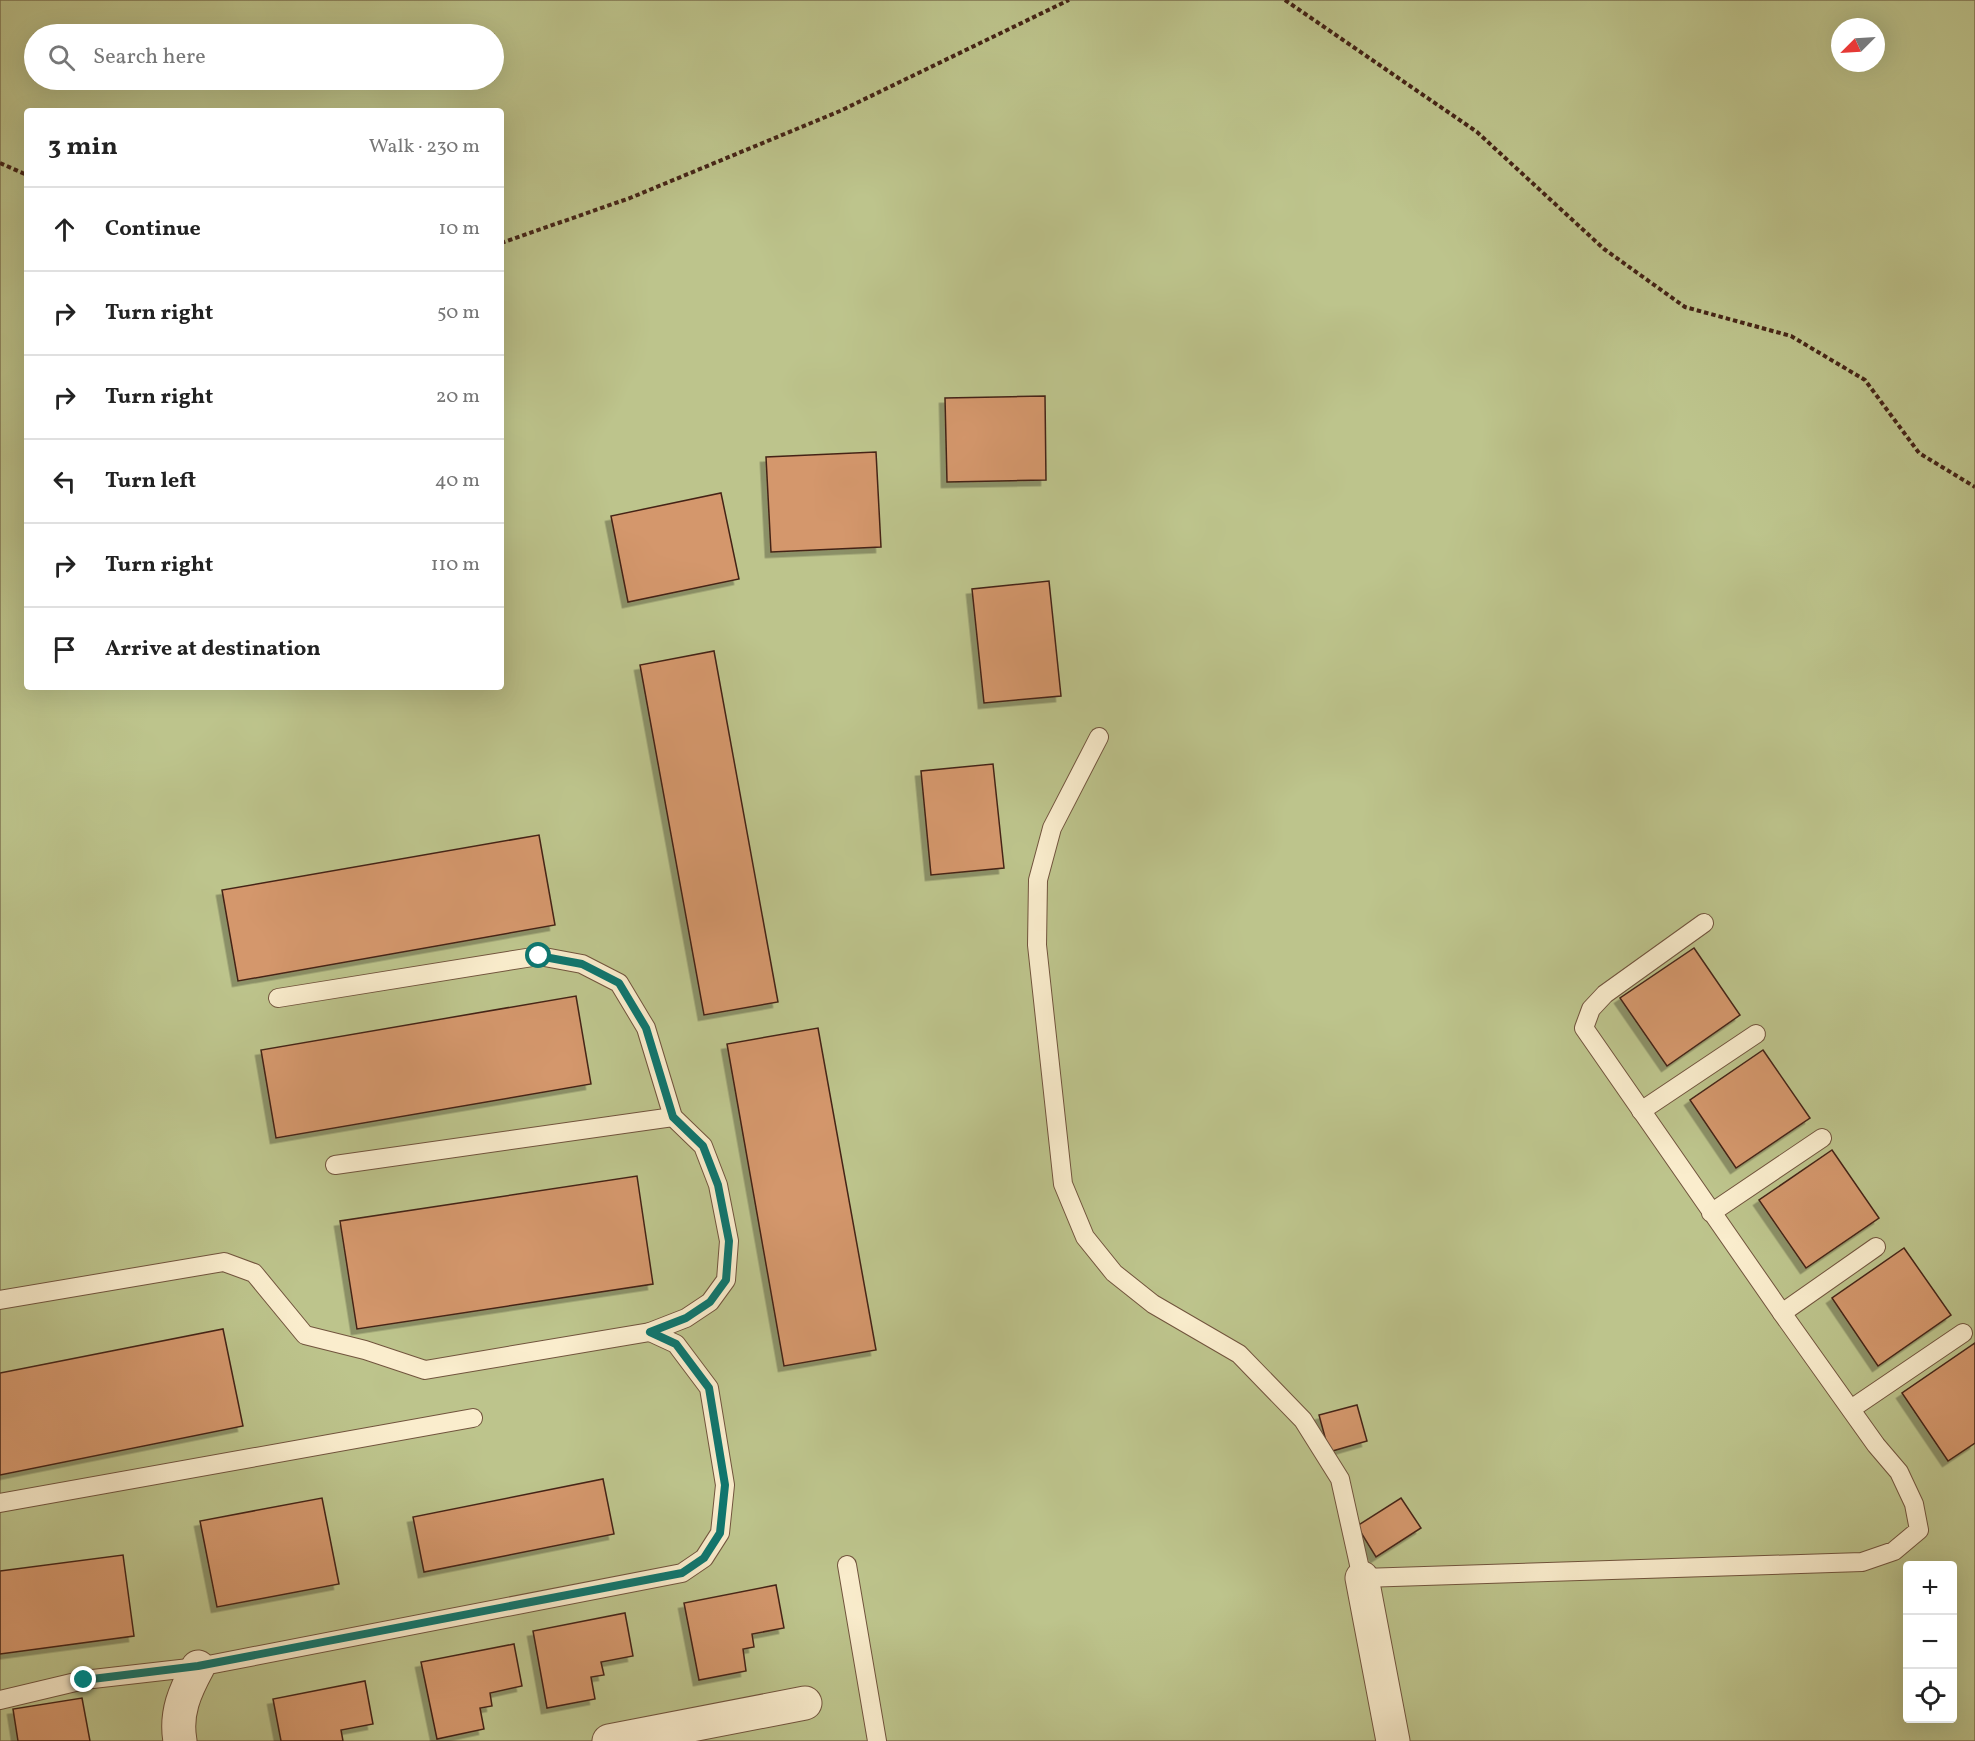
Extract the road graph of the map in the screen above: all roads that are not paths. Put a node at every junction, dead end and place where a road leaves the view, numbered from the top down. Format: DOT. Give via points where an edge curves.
graph roads {
  1 [pos="1099,737"];
  2 [pos="1704,923"];
  3 [pos="278,999"];
  4 [pos="1756,1034"];
  5 [pos="1641,1111"];
  6 [pos="673,1117"];
  7 [pos="1822,1138"];
  8 [pos="335,1165"];
  9 [pos="1711,1213"];
  10 [pos="1876,1247"];
  11 [pos="0,1300"];
  12 [pos="1782,1313"];
  13 [pos="650,1332"];
  14 [pos="1963,1333"];
  15 [pos="1851,1409"];
  16 [pos="473,1418"];
  17 [pos="0,1503"];
  18 [pos="847,1565"];
  19 [pos="1362,1578"];
  20 [pos="198,1666"];
  21 [pos="0,1700"];
  22 [pos="805,1703"];
  23 [pos="180,1741"];
  24 [pos="609,1741"];
  25 [pos="877,1741"];
  26 [pos="1393,1741"];
  1 -- 19 [label="lane" via="1052,828 1038,880 1037,945 1063,1184 1085,1237 1114,1274 1153,1304 1239,1354 1302,1420 1340,1479"];
  2 -- 5 [label="lane" via="1605,994 1591,1009 1584,1028"];
  3 -- 6 [label="lane" via="539,956 582,964 619,983 646,1028"];
  4 -- 5 [label="lane"];
  5 -- 9 [label="lane"];
  6 -- 8 [label="lane"];
  6 -- 13 [label="lane" via="703,1146 718,1185 729,1241 726,1280 710,1302 686,1318"];
  7 -- 9 [label="lane"];
  9 -- 12 [label="lane"];
  10 -- 12 [label="lane"];
  11 -- 13 [label="lane" via="224,1262 254,1273 305,1335 424,1370"];
  12 -- 15 [label="lane"];
  13 -- 20 [label="lane" via="676,1344 709,1388 725,1485 720,1533 704,1558 682,1573"];
  14 -- 15 [label="lane"];
  15 -- 19 [label="lane" via="1899,1472 1914,1504 1919,1530 1894,1551 1862,1562"];
  16 -- 17 [label="lane"];
  18 -- 25 [label="lane"];
  19 -- 26 [label="street"];
  20 -- 21 [label="lane" via="84,1680"];
  20 -- 23 [label="street" via="184,1693 177,1728"];
  22 -- 24 [label="street"];
}
